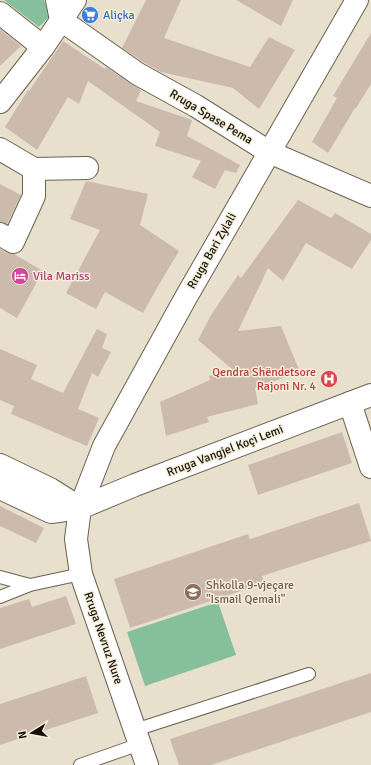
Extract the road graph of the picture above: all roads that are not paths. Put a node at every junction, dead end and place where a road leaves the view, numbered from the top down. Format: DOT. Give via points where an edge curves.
graph roads {
  1 [pos="75,0"];
  2 [pos="357,0"];
  3 [pos="59,10"];
  4 [pos="0,13"];
  5 [pos="43,46"];
  6 [pos="0,102"];
  7 [pos="0,149"];
  8 [pos="269,152"];
  9 [pos="87,168"];
  10 [pos="34,169"];
  11 [pos="371,196"];
  12 [pos="0,234"];
  13 [pos="371,395"];
  14 [pos="350,403"];
  15 [pos="0,464"];
  16 [pos="371,467"];
  17 [pos="0,488"];
  18 [pos="80,508"];
  19 [pos="81,574"];
  20 [pos="0,577"];
  21 [pos="30,585"];
  22 [pos="0,597"];
  23 [pos="309,674"];
  24 [pos="138,737"];
  25 [pos="80,765"];
  26 [pos="147,765"];
  1 -- 3 [label="street"];
  2 -- 8 [label="street, Rruga Bari Zylali"];
  3 -- 5 [label="street"];
  3 -- 8 [label="street, Rruga Spase Pema" via="138,74 196,106"];
  4 -- 5 [label="street"];
  5 -- 6 [label="street"];
  7 -- 10 [label="street"];
  8 -- 11 [label="street, Rruga Spase Pema"];
  8 -- 18 [label="street, Rruga Bari Zylali" via="104,446"];
  9 -- 10 [label="street"];
  10 -- 12 [label="street" via="34,196 13,242"];
  13 -- 14 [label="street, Rruga Vangjel Koçi Lemi"];
  14 -- 16 [label="street"];
  14 -- 18 [label="street, Rruga Vangjel Koçi Lemi"];
  15 -- 18 [label="street" via="50,489"];
  17 -- 18 [label="street, Rruga Vangjel Koçi Lemi" via="51,512"];
  18 -- 19 [label="street, Rruga Nevruz Nure" via="76,539"];
  19 -- 21 [label="lane"];
  19 -- 24 [label="street, Rruga Nevruz Nure"];
  20 -- 21 [label="lane"];
  21 -- 22 [label="lane"];
  23 -- 24 [label="lane"];
  24 -- 25 [label="lane"];
  24 -- 26 [label="street, Rruga Nevruz Nure"];
}
